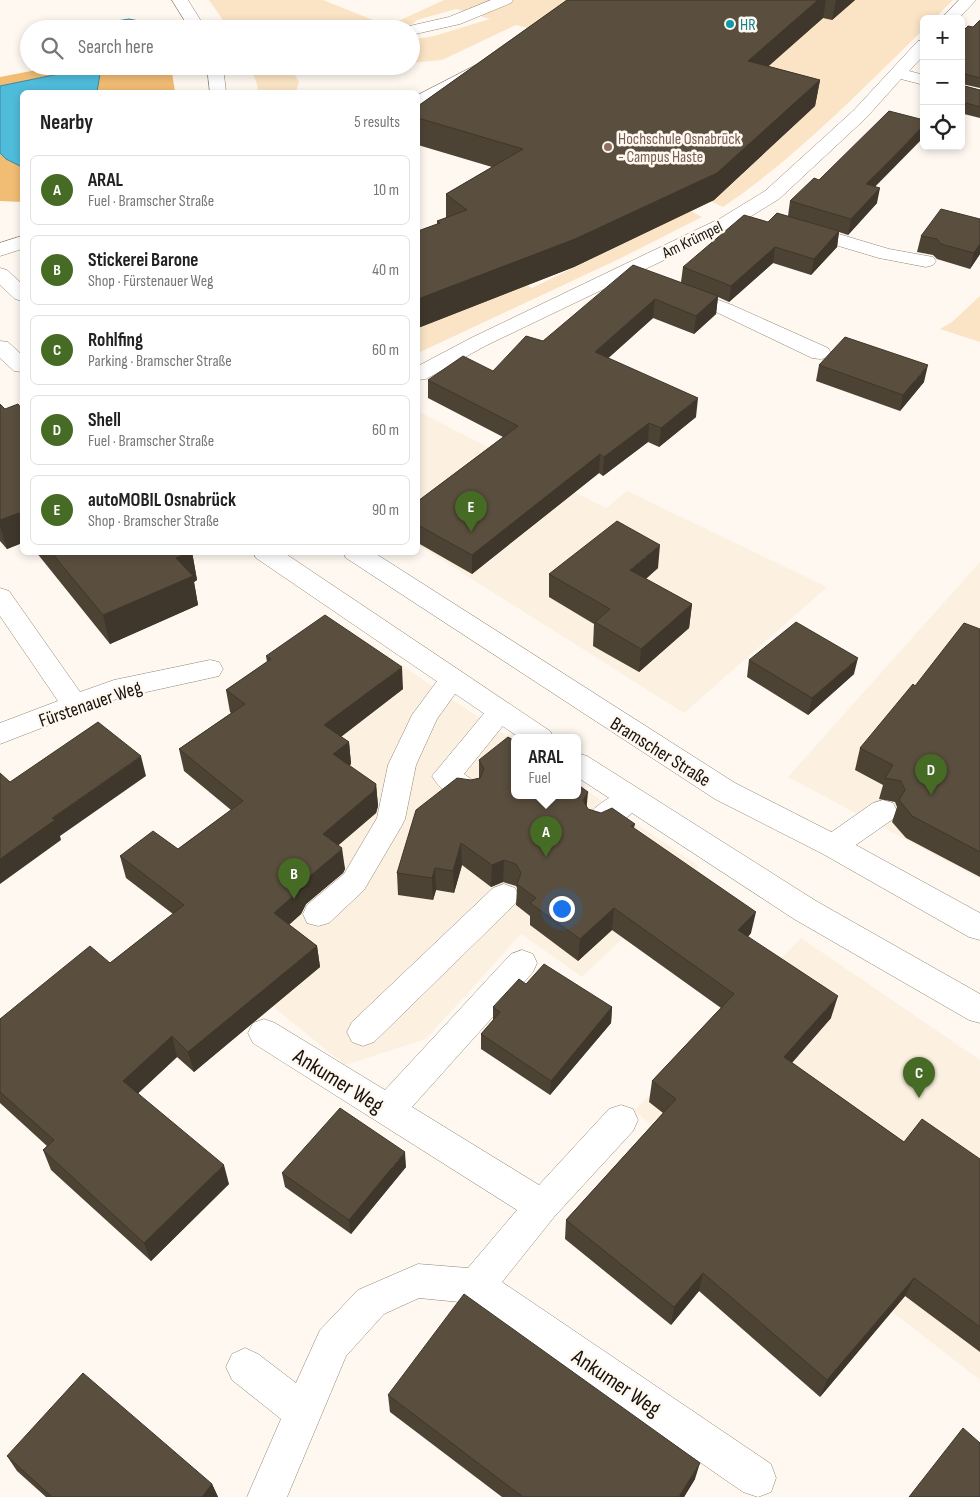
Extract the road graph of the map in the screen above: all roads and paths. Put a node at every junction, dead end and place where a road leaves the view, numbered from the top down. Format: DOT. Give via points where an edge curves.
graph roads {
  1 [pos="180,0"];
  2 [pos="505,0"];
  3 [pos="968,0"];
  4 [pos="953,15"];
  5 [pos="192,20"];
  6 [pos="420,28"];
  7 [pos="920,49"];
  8 [pos="495,59"];
  9 [pos="896,73"];
  10 [pos="216,75"];
  11 [pos="920,79"];
  12 [pos="218,90"];
  13 [pos="420,101"];
  14 [pos="764,218"];
  15 [pos="20,243"];
  16 [pos="0,250"];
  17 [pos="926,261"];
  18 [pos="626,271"];
  19 [pos="0,274"];
  20 [pos="20,293"];
  21 [pos="0,347"];
  22 [pos="820,353"];
  23 [pos="20,364"];
  24 [pos="420,373"];
  25 [pos="269,555"];
  26 [pos="360,555"];
  27 [pos="0,597"];
  28 [pos="210,669"];
  29 [pos="452,680"];
  30 [pos="75,705"];
  31 [pos="501,712"];
  32 [pos="0,734"];
  33 [pos="534,734"];
  34 [pos="581,766"];
  35 [pos="468,792"];
  36 [pos="631,799"];
  37 [pos="883,811"];
  38 [pos="598,822"];
  39 [pos="833,846"];
  40 [pos="504,896"];
  41 [pos="318,914"];
  42 [pos="980,928"];
  43 [pos="522,963"];
  44 [pos="980,1010"];
  45 [pos="363,1032"];
  46 [pos="264,1033"];
  47 [pos="388,1110"];
  48 [pos="621,1120"];
  49 [pos="542,1206"];
  50 [pos="476,1286"];
  51 [pos="245,1367"];
  52 [pos="303,1412"];
  53 [pos="757,1478"];
  54 [pos="267,1497"];
  1 -- 5 [label="street"];
  2 -- 6 [label="street" via="454,21"];
  3 -- 4 [label="street"];
  7 -- 9 [label="street, Am Krümpel"];
  8 -- 13 [label="street"];
  9 -- 11 [label="street"];
  9 -- 14 [label="street, Am Krümpel" via="860,114 772,195"];
  10 -- 12 [label="street"];
  14 -- 17 [label="street" via="886,254"];
  14 -- 18 [label="street, Am Krümpel"];
  15 -- 16 [label="street"];
  18 -- 22 [label="street" via="725,309"];
  18 -- 24 [label="street, Am Krümpel"];
  19 -- 20 [label="street"];
  21 -- 23 [label="street"];
  25 -- 29 [label="street"];
  26 -- 39 [label="street, Bramscher Straße" via="725,791"];
  27 -- 30 [label="street"];
  28 -- 30 [label="street, Fürstenauer Weg" via="114,690"];
  29 -- 31 [label="street"];
  29 -- 41 [label="street" via="425,715 402,764 391,818 354,882"];
  30 -- 32 [label="street, Fürstenauer Weg"];
  31 -- 33 [label="street"];
  31 -- 35 [label="street" via="446,776"];
  34 -- 36 [label="street"];
  36 -- 38 [label="street"];
  36 -- 44 [label="street" via="805,910"];
  37 -- 39 [label="street"];
  39 -- 42 [label="street, Bramscher Straße"];
  40 -- 45 [label="street"];
  43 -- 47 [label="street"];
  46 -- 47 [label="street, Ankumer Weg"];
  47 -- 49 [label="street, Ankumer Weg"];
  48 -- 49 [label="street"];
  49 -- 50 [label="street"];
  50 -- 52 [label="street, Ankumer Weg" via="418,1281 371,1302 333,1344"];
  50 -- 53 [label="street, Ankumer Weg"];
  51 -- 52 [label="street"];
  52 -- 54 [label="street, Ankumer Weg"];
}
